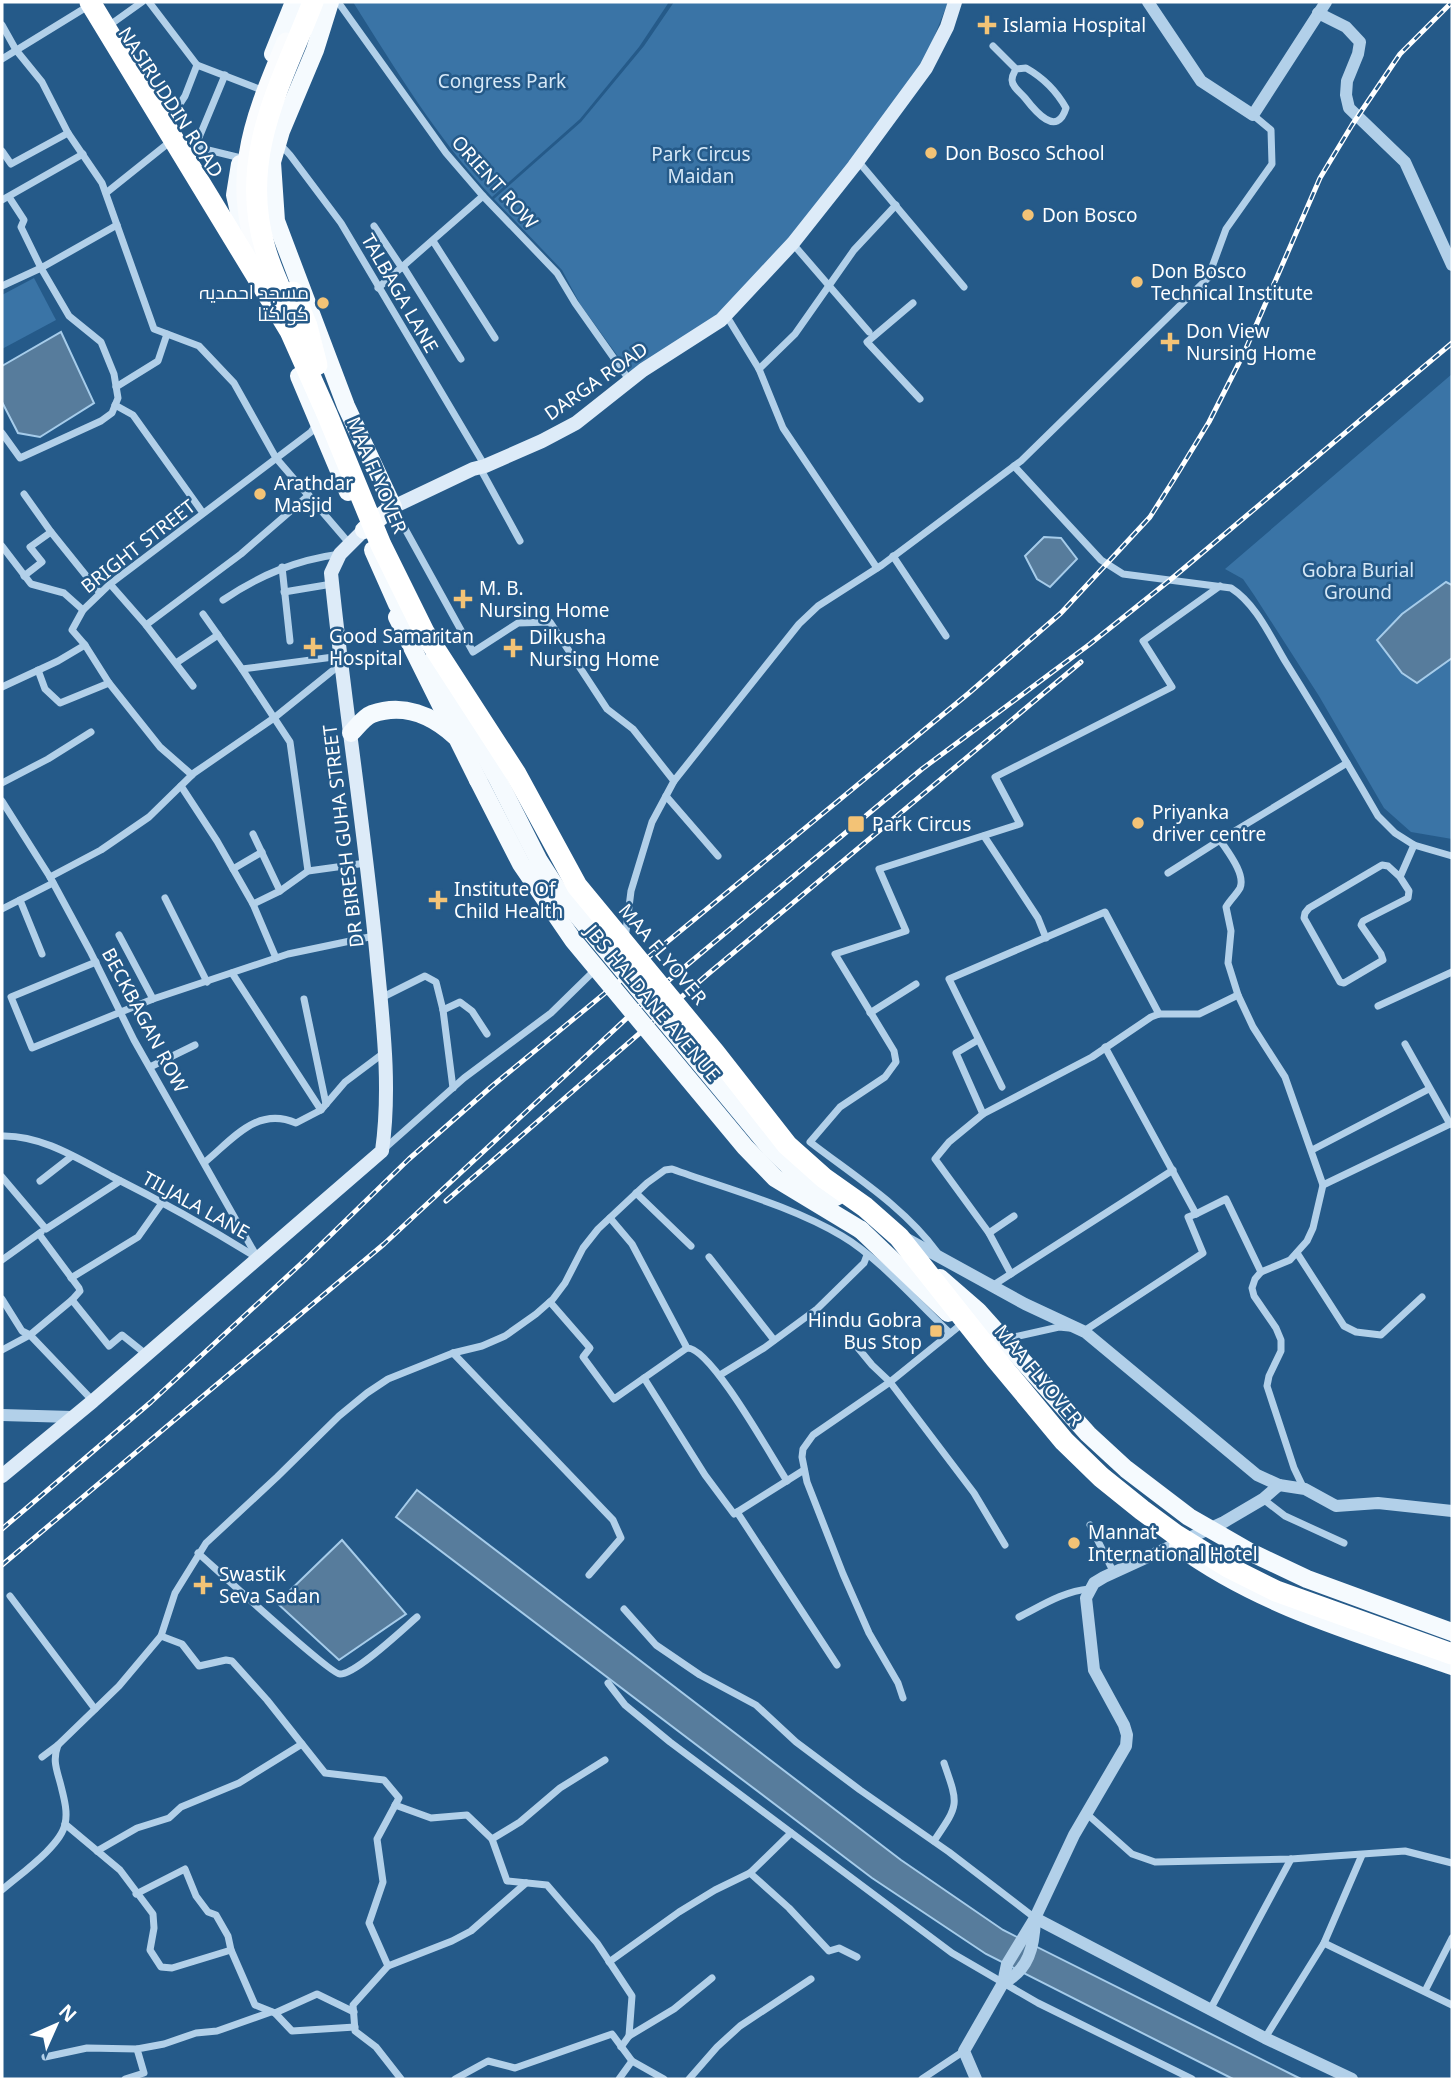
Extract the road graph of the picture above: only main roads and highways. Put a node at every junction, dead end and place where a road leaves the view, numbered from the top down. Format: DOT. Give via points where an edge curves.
graph roads {
  1 [pos="294,2"];
  2 [pos="303,2"];
  3 [pos="313,2"];
  4 [pos="322,2"];
  5 [pos="330,2"];
  6 [pos="955,2"];
  7 [pos="967,2"];
  8 [pos="85,4"];
  9 [pos="947,27"];
  10 [pos="274,208"];
  11 [pos="238,211"];
  12 [pos="278,312"];
  13 [pos="320,377"];
  14 [pos="393,507"];
  15 [pos="364,530"];
  16 [pos="397,604"];
  17 [pos="351,733"];
  18 [pos="458,738"];
  19 [pos="487,777"];
  20 [pos="865,1223"];
  21 [pos="2,1476"];
  22 [pos="1452,1632"];
  23 [pos="1452,1640"];
  24 [pos="1452,1654"];
  25 [pos="1452,1666"];
  1 -- 11 [label="main road" via="247,125 236,195"];
  2 -- 12 [label="highway, MAA FLYOVER, bridge" via="255,119 245,171 247,218"];
  3 -- 13 [label="highway, MAA FLYOVER, bridge" via="264,127 255,190 265,248"];
  4 -- 13 [label="highway, bridge" via="273,130 262,174 267,225 307,326"];
  5 -- 10 [label="main road, MAA FLYOVER" via="272,162"];
  6 -- 9 [label="main road, DARGA ROAD"];
  7 -- 9 [label="main road, DARGA ROAD"];
  8 -- 11 [label="main road, NASIRUDDIN ROAD" via="200,185 216,204"];
  8 -- 12 [label="highway, bridge"];
  9 -- 14 [label="main road, DARGA ROAD" via="926,68 858,161 793,243 726,315 643,370 576,423"];
  10 -- 11 [label="main road"];
  10 -- 14 [label="main road, MAA FLYOVER" via="346,406"];
  11 -- 15 [label="main road" via="252,260"];
  12 -- 24 [label="highway, MAA FLYOVER, bridge" via="408,600 516,774 577,886 786,1145 899,1237 1064,1441 1142,1510 1175,1535 1263,1585"];
  13 -- 23 [label="highway, MAA FLYOVER" via="386,528 442,639 529,771 581,866 800,1141 896,1216 1044,1399 1122,1478 1201,1535 1263,1570"];
  14 -- 15 [label="main road"];
  15 -- 16 [label="main road"];
  15 -- 17 [label="main road, DR BIRESH GUHA STREET" via="333,565"];
  16 -- 18 [label="main road" via="397,619"];
  16 -- 19 [label="main road" via="408,617"];
  17 -- 18 [label="main road" via="370,715 397,710 421,713"];
  17 -- 21 [label="main road, DR BIRESH GUHA STREET" via="385,1052 387,1117 382,1151"];
  18 -- 19 [label="main road"];
  19 -- 20 [label="main road, bridge" via="563,898 697,1062 783,1163"];
  20 -- 22 [label="main road" via="886,1230 978,1311 1088,1434 1126,1469 1208,1529 1307,1578"];
  20 -- 25 [label="main road" via="1067,1456 1173,1543 1210,1570 1283,1606"];
}
